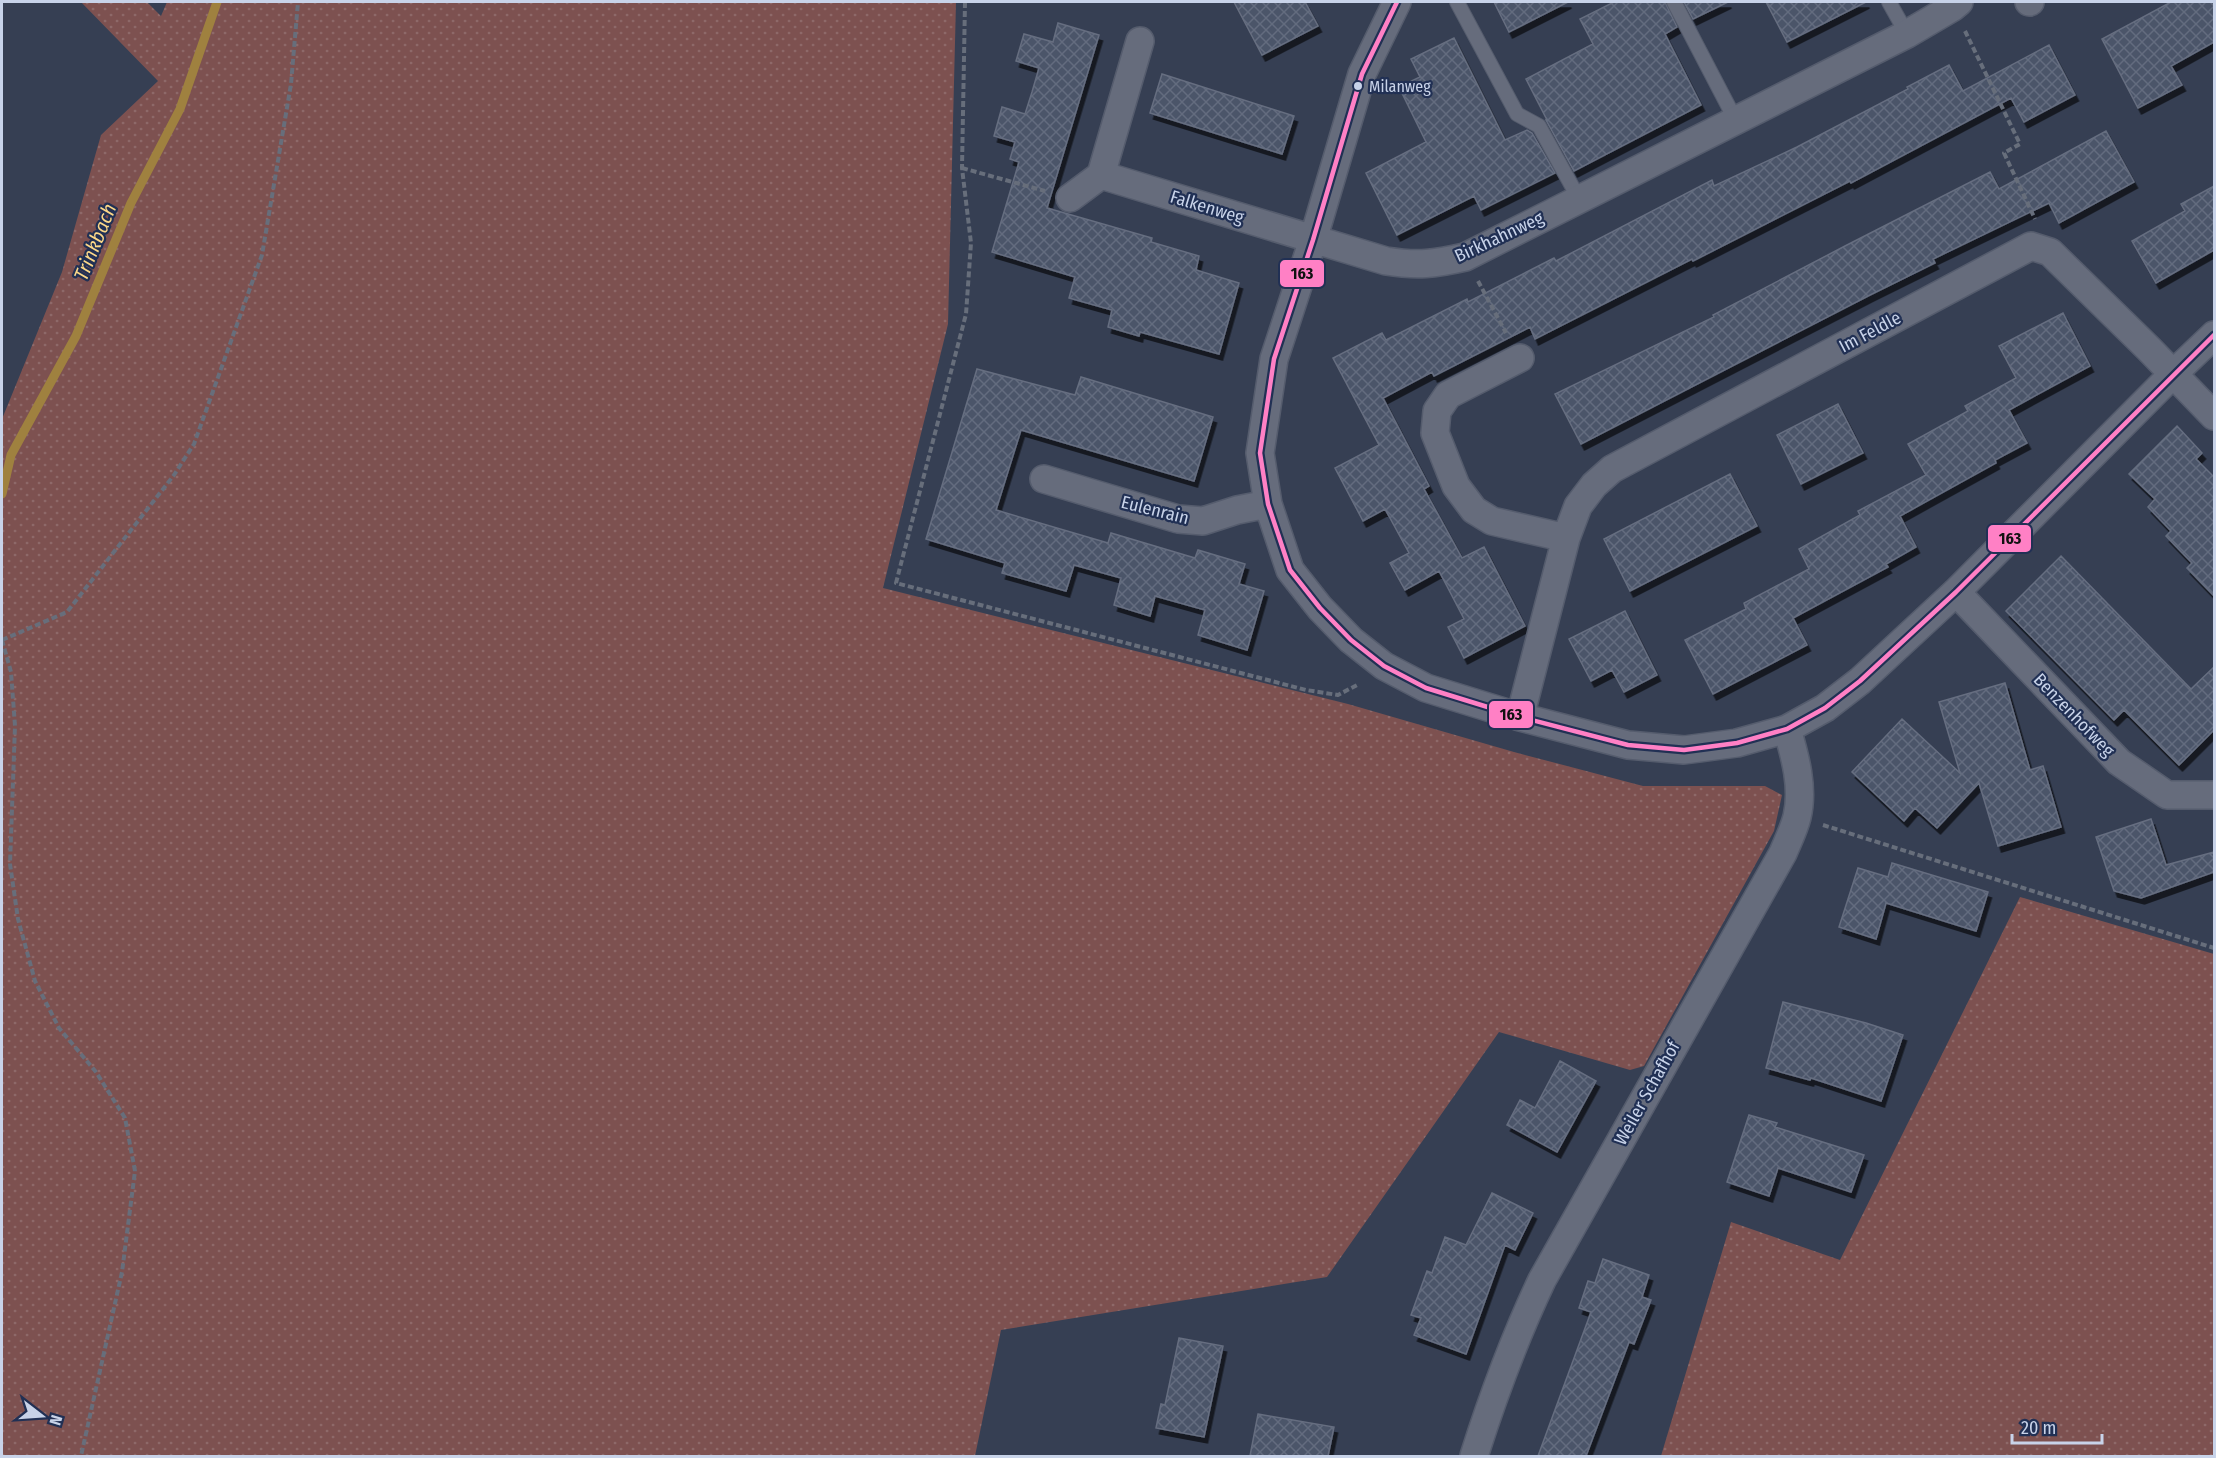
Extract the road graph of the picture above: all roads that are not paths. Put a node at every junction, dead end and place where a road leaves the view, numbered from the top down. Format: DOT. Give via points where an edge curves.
graph roads {
  1 [pos="1397,2"];
  2 [pos="1456,2"];
  3 [pos="1674,2"];
  4 [pos="1889,2"];
  5 [pos="1956,4"];
  6 [pos="1907,34"];
  7 [pos="1140,41"];
  8 [pos="1735,119"];
  9 [pos="1101,174"];
  10 [pos="1071,198"];
  11 [pos="1578,199"];
  12 [pos="1313,240"];
  13 [pos="2214,335"];
  14 [pos="1520,358"];
  15 [pos="2174,373"];
  16 [pos="2214,416"];
  17 [pos="1044,479"];
  18 [pos="1268,504"];
  19 [pos="1566,538"];
  20 [pos="1956,592"];
  21 [pos="1520,717"];
  22 [pos="1787,729"];
  23 [pos="2214,795"];
  24 [pos="1474,1456"];
  1 -- 12 [label="street" via="1362,74"];
  2 -- 11 [label="lane" via="1517,114 1539,126"];
  3 -- 8 [label="lane"];
  4 -- 6 [label="lane"];
  5 -- 6 [label="street, Birkhahnweg"];
  6 -- 8 [label="street, Birkhahnweg"];
  7 -- 9 [label="street"];
  8 -- 11 [label="street, Birkhahnweg"];
  9 -- 10 [label="street"];
  9 -- 12 [label="street, Falkenweg"];
  11 -- 12 [label="street, Birkhahnweg" via="1465,257 1431,265 1386,261"];
  12 -- 18 [label="street" via="1274,359 1260,453"];
  13 -- 15 [label="street"];
  14 -- 19 [label="street" via="1448,395 1437,411 1435,432 1456,486 1474,510 1492,521"];
  15 -- 16 [label="street"];
  15 -- 19 [label="street, Im Feldle" via="2050,252 2031,246 1612,470 1578,506"];
  15 -- 20 [label="street"];
  17 -- 18 [label="street, Eulenrain" via="1178,519 1203,521"];
  18 -- 21 [label="street" via="1290,570 1351,640 1384,666 1426,688"];
  19 -- 21 [label="street, Im Feldle"];
  20 -- 22 [label="street" via="1860,681 1825,708"];
  20 -- 23 [label="street, Benzenhofweg" via="2119,762 2167,795"];
  21 -- 22 [label="street" via="1628,745 1684,750 1737,743"];
  22 -- 24 [label="street, Weiler Schafhof" via="1796,760 1798,794 1797,816 1783,853 1542,1280 1518,1329"];
}
